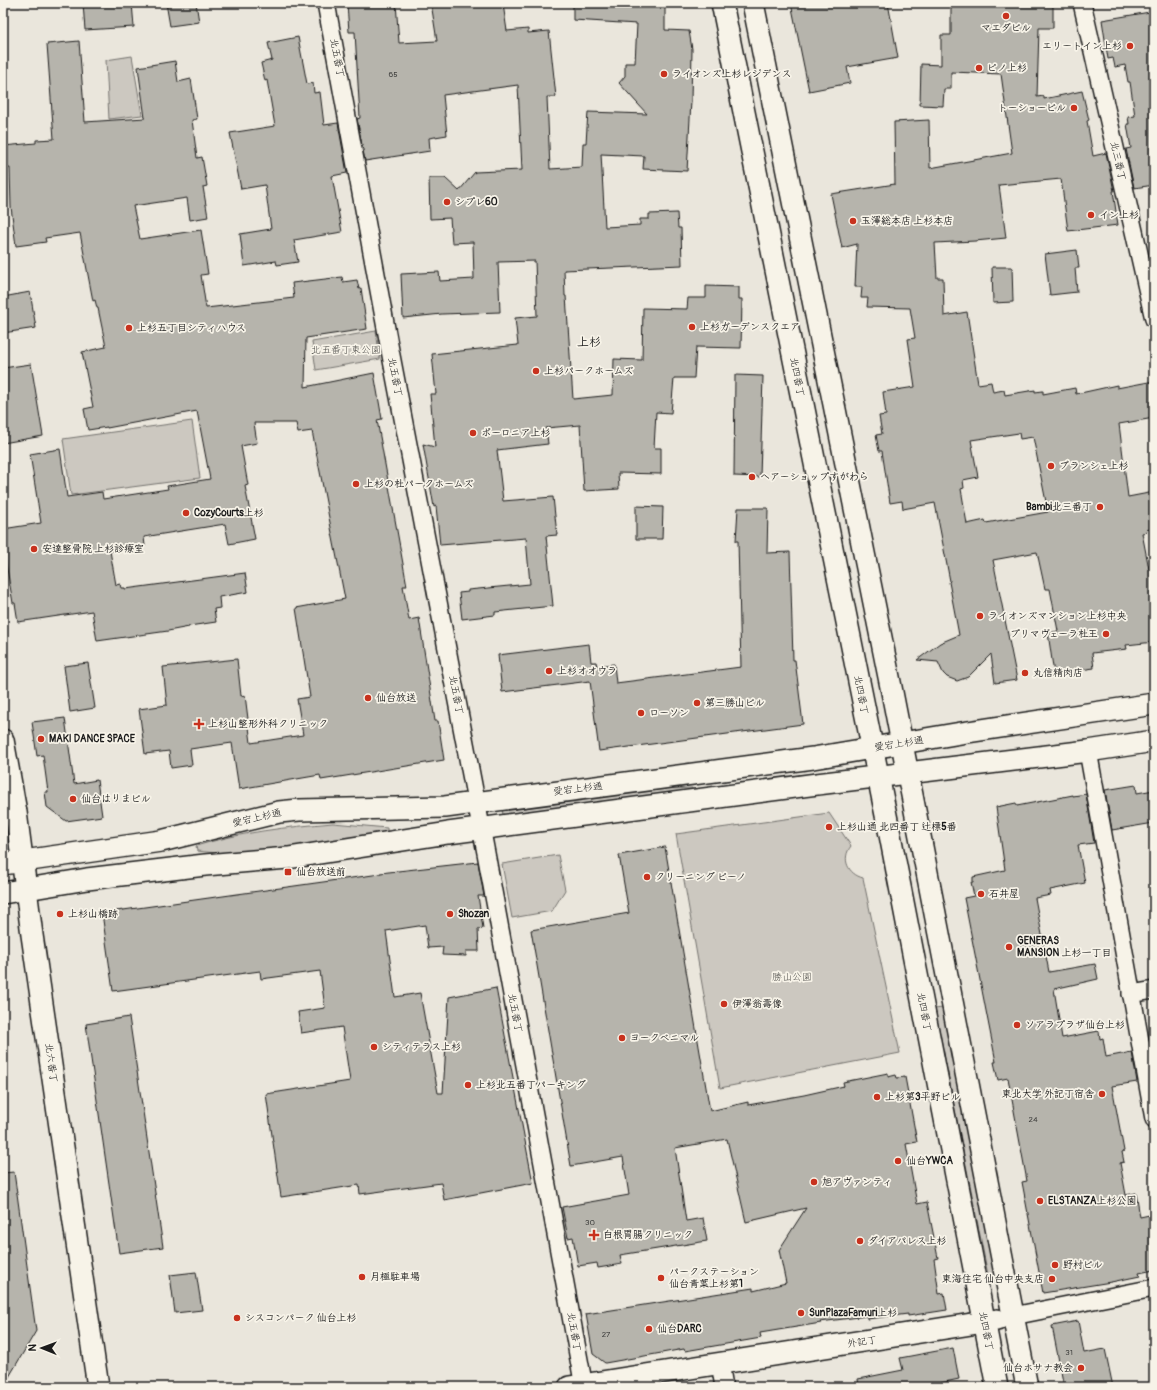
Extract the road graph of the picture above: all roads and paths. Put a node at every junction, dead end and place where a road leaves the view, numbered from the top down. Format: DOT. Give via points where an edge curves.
graph roads {
  1 [pos="326,3"];
  2 [pos="722,3"];
  3 [pos="753,3"];
  4 [pos="1082,3"];
  5 [pos="1154,319"];
  6 [pos="1154,704"];
  7 [pos="3,740"];
  8 [pos="1154,741"];
  9 [pos="901,743"];
  10 [pos="872,748"];
  11 [pos="1088,751"];
  12 [pos="907,773"];
  13 [pos="878,777"];
  14 [pos="476,802"];
  15 [pos="482,829"];
  16 [pos="13,862"];
  17 [pos="26,889"];
  18 [pos="3,892"];
  19 [pos="1154,990"];
  20 [pos="1131,994"];
  21 [pos="1154,1119"];
  22 [pos="1154,1288"];
  23 [pos="1013,1316"];
  24 [pos="984,1322"];
  25 [pos="720,1363"];
  26 [pos="579,1386"];
  27 [pos="98,1387"];
  28 [pos="724,1387"];
  29 [pos="997,1387"];
  30 [pos="1027,1387"];
  1 -- 14 [label="street, 北五番丁"];
  2 -- 10 [label="street, 北四番丁"];
  3 -- 9 [label="street"];
  4 -- 5 [label="street, 北三番丁"];
  6 -- 9 [label="street, 愛宕上杉通"];
  7 -- 16 [label="street, 北六番丁" via="16,812"];
  8 -- 11 [label="street"];
  9 -- 10 [label="street, 愛宕上杉通"];
  9 -- 12 [label="street"];
  10 -- 13 [label="street, 北四番丁"];
  10 -- 14 [label="street, 愛宕上杉通"];
  11 -- 12 [label="street"];
  11 -- 20 [label="street"];
  12 -- 13 [label="street"];
  12 -- 23 [label="street"];
  13 -- 15 [label="street"];
  13 -- 24 [label="street, 北四番丁"];
  14 -- 15 [label="street, 北五番丁"];
  14 -- 16 [label="street, 愛宕上杉通" via="445,807 279,812 160,841"];
  15 -- 17 [label="street" via="288,858 205,865"];
  15 -- 26 [label="street, 北五番丁"];
  16 -- 17 [label="street, 北六番丁"];
  17 -- 18 [label="street"];
  17 -- 27 [label="street, 北六番丁"];
  19 -- 20 [label="street"];
  20 -- 21 [label="street"];
  22 -- 23 [label="street, 外記丁"];
  23 -- 24 [label="street, 外記丁"];
  23 -- 30 [label="street"];
  24 -- 25 [label="street, 外記丁"];
  24 -- 29 [label="street, 北四番丁"];
  25 -- 26 [label="street, 外記丁"];
  25 -- 28 [label="street"];
}
